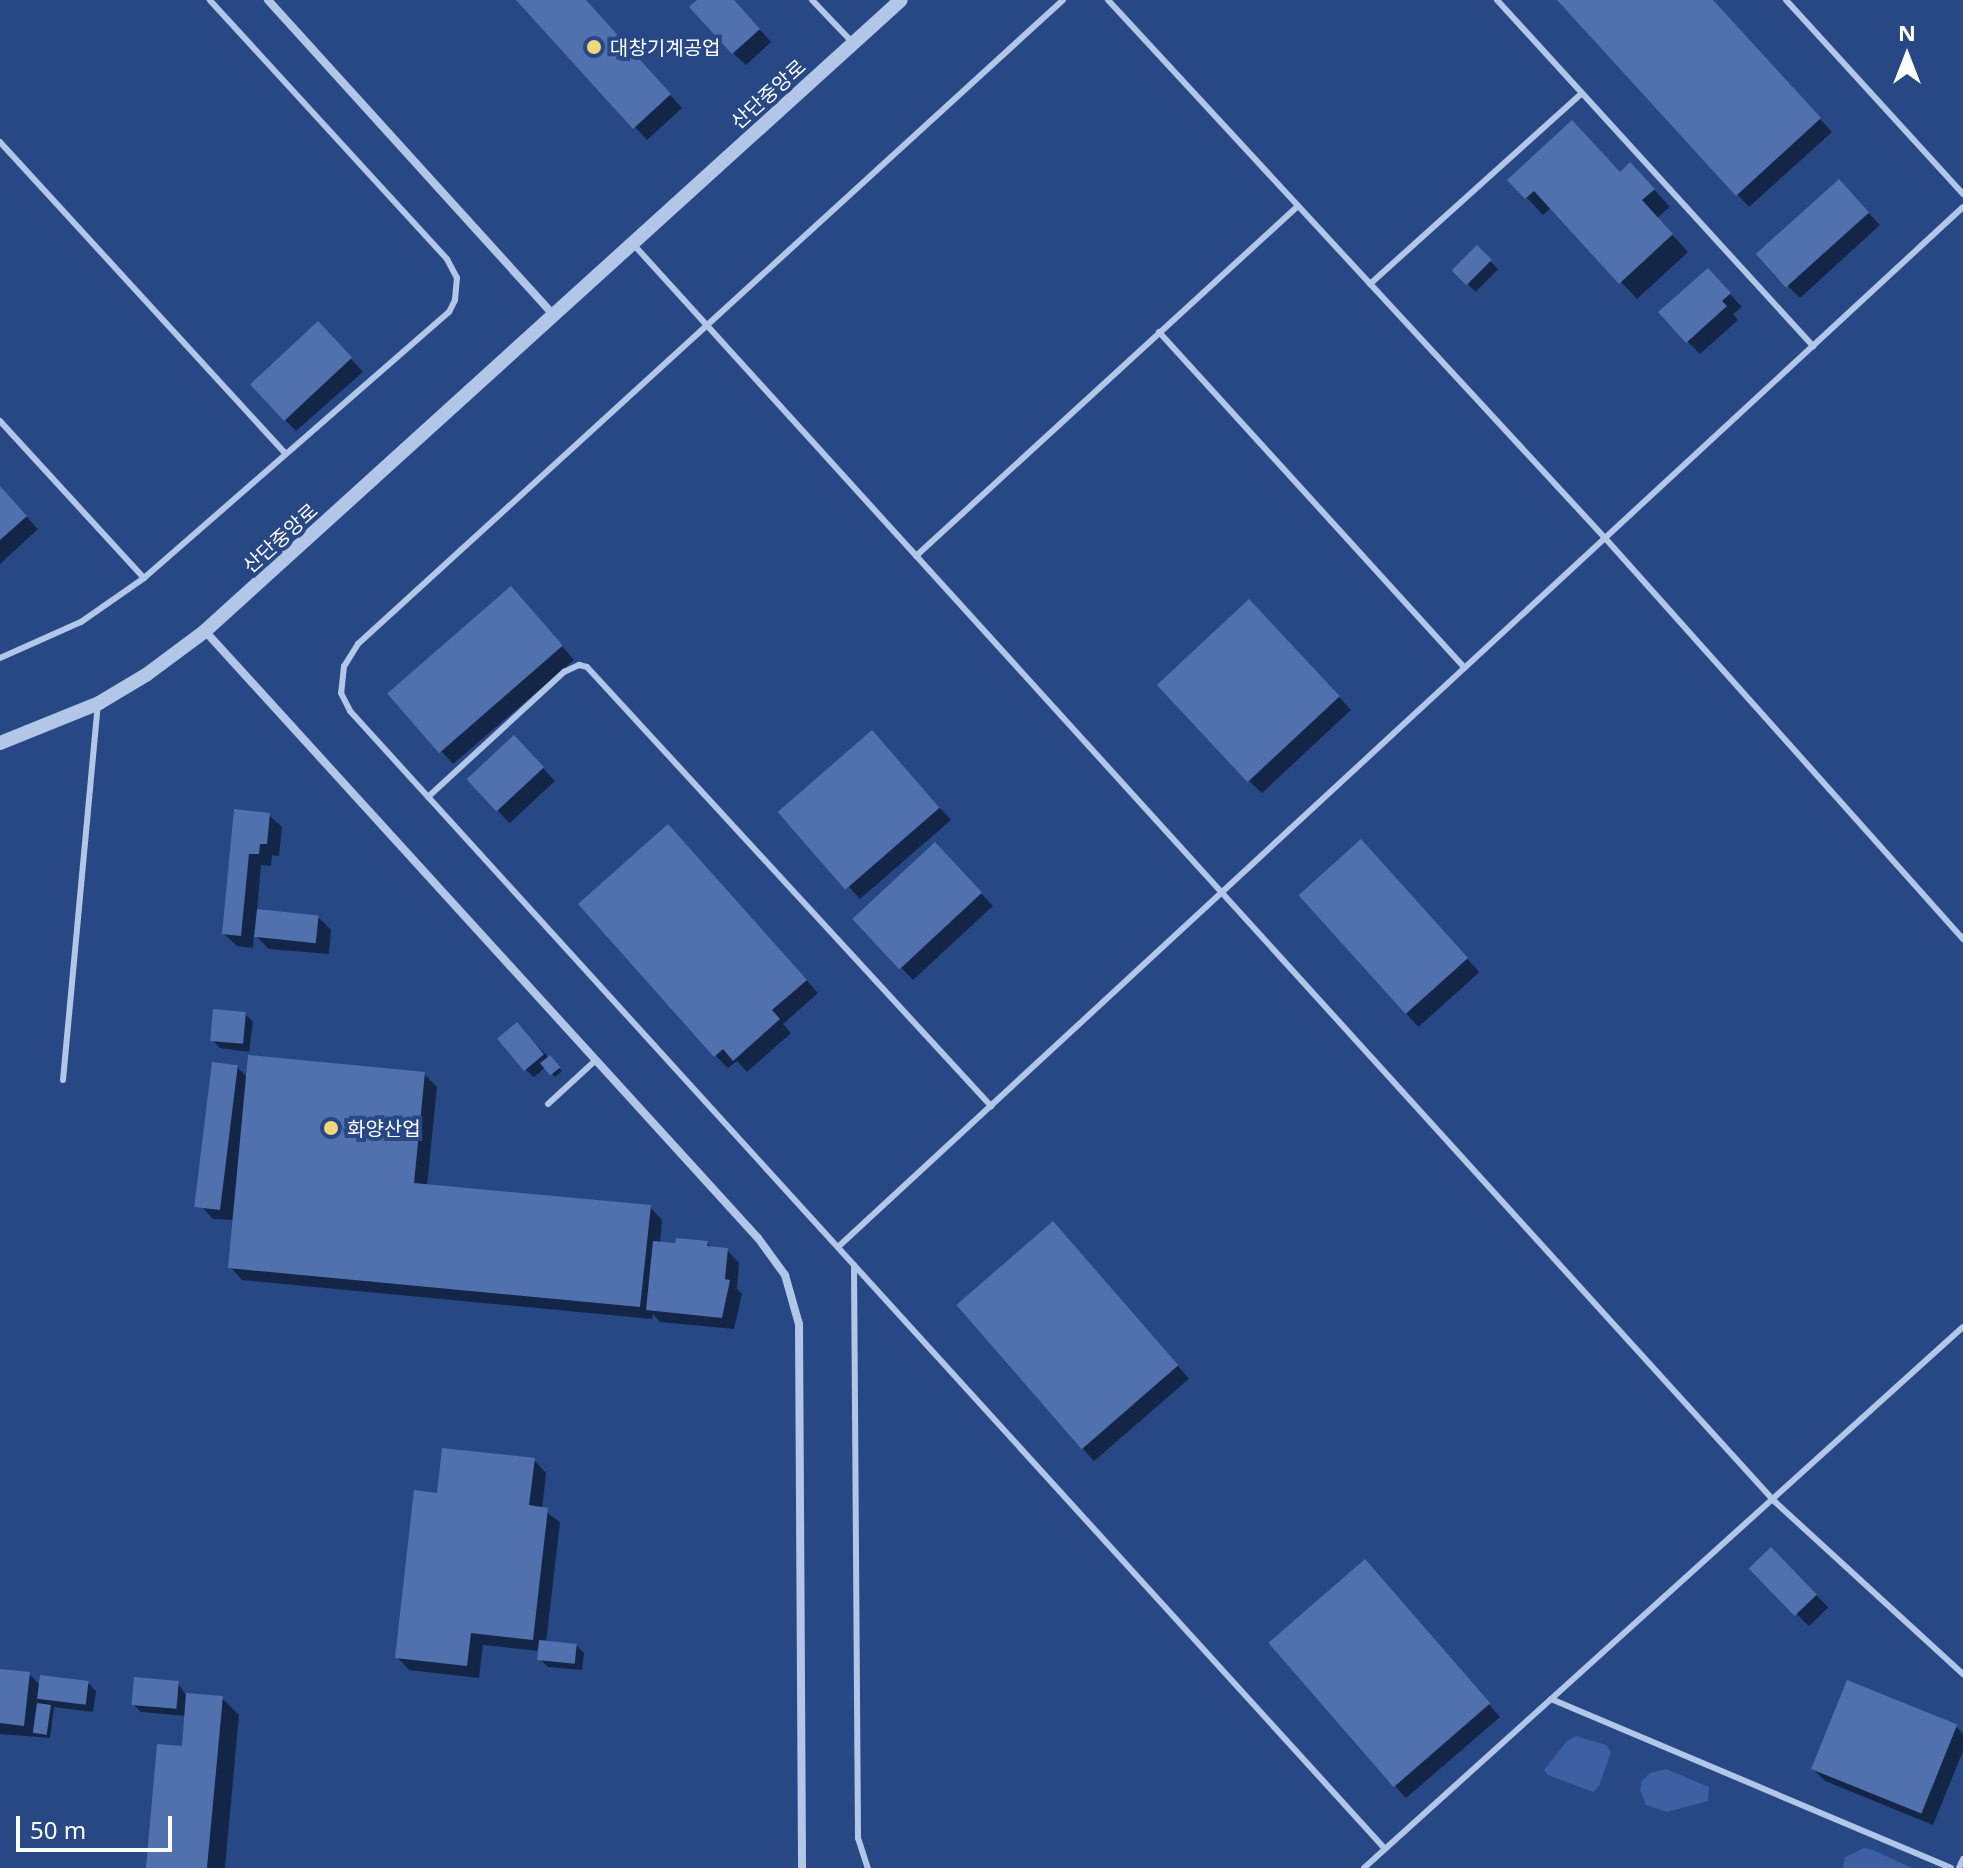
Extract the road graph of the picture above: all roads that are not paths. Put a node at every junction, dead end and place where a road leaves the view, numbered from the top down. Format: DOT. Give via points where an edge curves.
graph roads {
  1 [pos="210,0"];
  2 [pos="268,0"];
  3 [pos="812,0"];
  4 [pos="901,0"];
  5 [pos="1063,0"];
  6 [pos="1108,0"];
  7 [pos="1497,0"];
  8 [pos="1786,0"];
  9 [pos="854,44"];
  10 [pos="1582,93"];
  11 [pos="0,142"];
  12 [pos="1963,194"];
  13 [pos="1298,206"];
  14 [pos="1963,207"];
  15 [pos="633,244"];
  16 [pos="1370,284"];
  17 [pos="555,316"];
  18 [pos="707,325"];
  19 [pos="1159,332"];
  20 [pos="1813,346"];
  21 [pos="0,421"];
  22 [pos="286,454"];
  23 [pos="1605,538"];
  24 [pos="916,556"];
  25 [pos="144,578"];
  26 [pos="205,631"];
  27 [pos="0,658"];
  28 [pos="1465,668"];
  29 [pos="99,703"];
  30 [pos="0,743"];
  31 [pos="428,797"];
  32 [pos="1222,893"];
  33 [pos="1963,939"];
  34 [pos="596,1060"];
  35 [pos="63,1080"];
  36 [pos="548,1104"];
  37 [pos="991,1106"];
  38 [pos="838,1247"];
  39 [pos="854,1265"];
  40 [pos="1963,1327"];
  41 [pos="1773,1500"];
  42 [pos="1963,1674"];
  43 [pos="1551,1699"];
  44 [pos="1385,1849"];
  45 [pos="1963,1859"];
  46 [pos="802,1868"];
  47 [pos="868,1868"];
  48 [pos="1364,1868"];
  49 [pos="1951,1868"];
  50 [pos="1959,1868"];
  1 -- 22 [label="lane" via="447,259 457,278 449,312"];
  2 -- 17 [label="street"];
  3 -- 9 [label="lane"];
  4 -- 9 [label="street, 산단중앙로"];
  5 -- 18 [label="lane"];
  6 -- 13 [label="lane"];
  7 -- 10 [label="lane"];
  8 -- 12 [label="lane"];
  9 -- 15 [label="street, 산단중앙로"];
  10 -- 16 [label="lane"];
  10 -- 20 [label="lane"];
  11 -- 22 [label="lane"];
  13 -- 16 [label="lane"];
  13 -- 19 [label="lane"];
  14 -- 20 [label="lane"];
  15 -- 17 [label="street, 산단중앙로"];
  15 -- 18 [label="lane"];
  16 -- 23 [label="lane"];
  17 -- 26 [label="street, 산단중앙로"];
  18 -- 24 [label="lane"];
  18 -- 31 [label="lane" via="347,658 340,684 347,706"];
  19 -- 24 [label="lane"];
  19 -- 28 [label="lane"];
  20 -- 23 [label="lane"];
  21 -- 25 [label="lane"];
  22 -- 25 [label="lane"];
  23 -- 28 [label="lane"];
  23 -- 33 [label="lane"];
  24 -- 32 [label="lane"];
  25 -- 27 [label="lane" via="81,622"];
  26 -- 29 [label="street, 산단중앙로"];
  26 -- 34 [label="street"];
  28 -- 32 [label="lane"];
  29 -- 30 [label="street, 산단중앙로"];
  29 -- 35 [label="lane"];
  31 -- 37 [label="lane" via="564,672 587,667"];
  31 -- 38 [label="lane"];
  32 -- 37 [label="lane"];
  32 -- 41 [label="lane"];
  34 -- 36 [label="lane"];
  34 -- 46 [label="street" via="758,1238 785,1275 796,1305"];
  37 -- 38 [label="lane"];
  38 -- 39 [label="lane"];
  39 -- 44 [label="lane"];
  39 -- 47 [label="lane" via="858,1838"];
  40 -- 41 [label="lane"];
  41 -- 42 [label="lane"];
  41 -- 43 [label="lane"];
  43 -- 44 [label="lane"];
  43 -- 49 [label="lane"];
  44 -- 48 [label="lane"];
  45 -- 50 [label="lane"];
}
